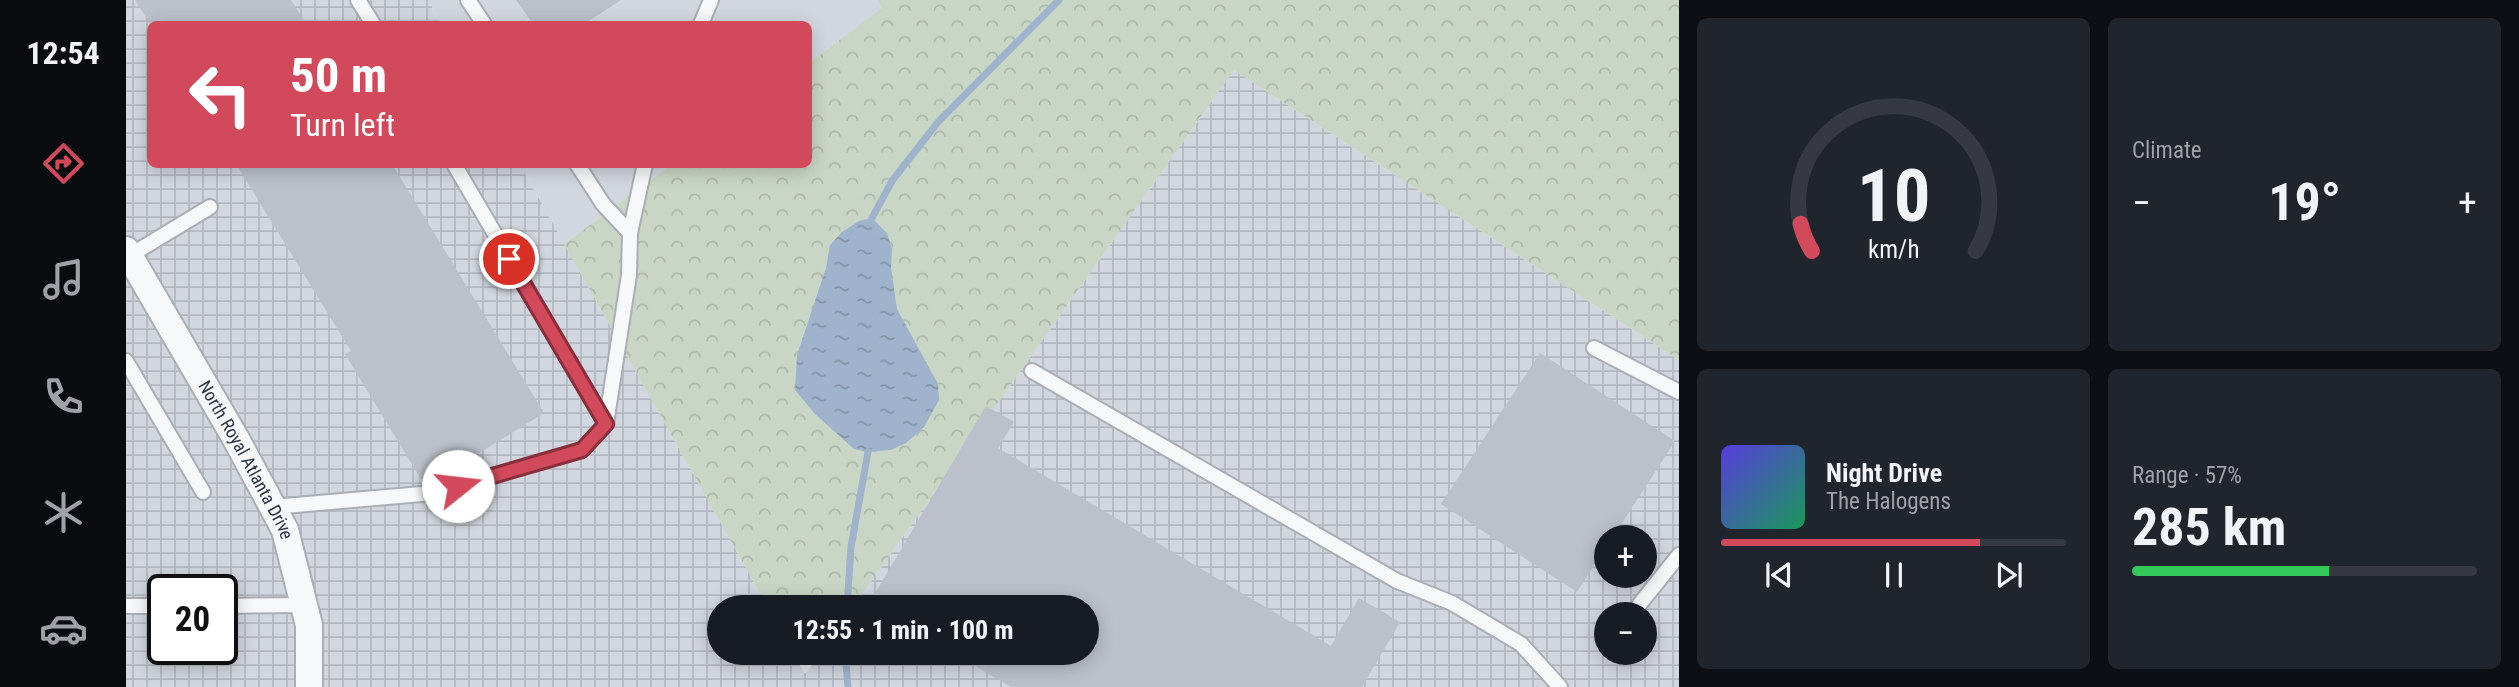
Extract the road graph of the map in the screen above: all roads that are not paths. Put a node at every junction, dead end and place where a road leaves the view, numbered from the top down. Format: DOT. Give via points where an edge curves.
graph roads {
  1 [pos="358,0"];
  2 [pos="468,0"];
  3 [pos="711,0"];
  4 [pos="371,21"];
  5 [pos="482,21"];
  6 [pos="702,21"];
  7 [pos="456,168"];
  8 [pos="580,168"];
  9 [pos="644,168"];
  10 [pos="210,207"];
  11 [pos="630,233"];
  12 [pos="128,253"];
  13 [pos="1594,348"];
  14 [pos="126,361"];
  15 [pos="1032,371"];
  16 [pos="1679,392"];
  17 [pos="606,424"];
  18 [pos="203,492"];
  19 [pos="273,507"];
  20 [pos="1679,555"];
  21 [pos="1641,602"];
  22 [pos="304,605"];
  23 [pos="126,606"];
  24 [pos="147,606"];
  25 [pos="238,606"];
  26 [pos="309,687"];
  27 [pos="1560,687"];
  1 -- 4 [label="lane"];
  2 -- 5 [label="lane"];
  3 -- 6 [label="lane"];
  7 -- 17 [label="lane"];
  8 -- 11 [label="lane" via="603,204"];
  9 -- 11 [label="lane"];
  10 -- 12 [label="lane"];
  11 -- 17 [label="lane" via="629,275"];
  12 -- 19 [label="street, North Royal Atlanta Drive"];
  13 -- 16 [label="lane"];
  14 -- 18 [label="lane"];
  15 -- 27 [label="lane" via="1396,581 1452,603 1498,630 1521,644"];
  17 -- 19 [label="lane" via="582,450 433,493"];
  19 -- 22 [label="street, North Royal Atlanta Drive" via="285,530"];
  20 -- 21 [label="lane"];
  22 -- 25 [label="lane"];
  22 -- 26 [label="street, North Royal Atlanta Drive" via="309,625"];
  23 -- 24 [label="lane"];
}
